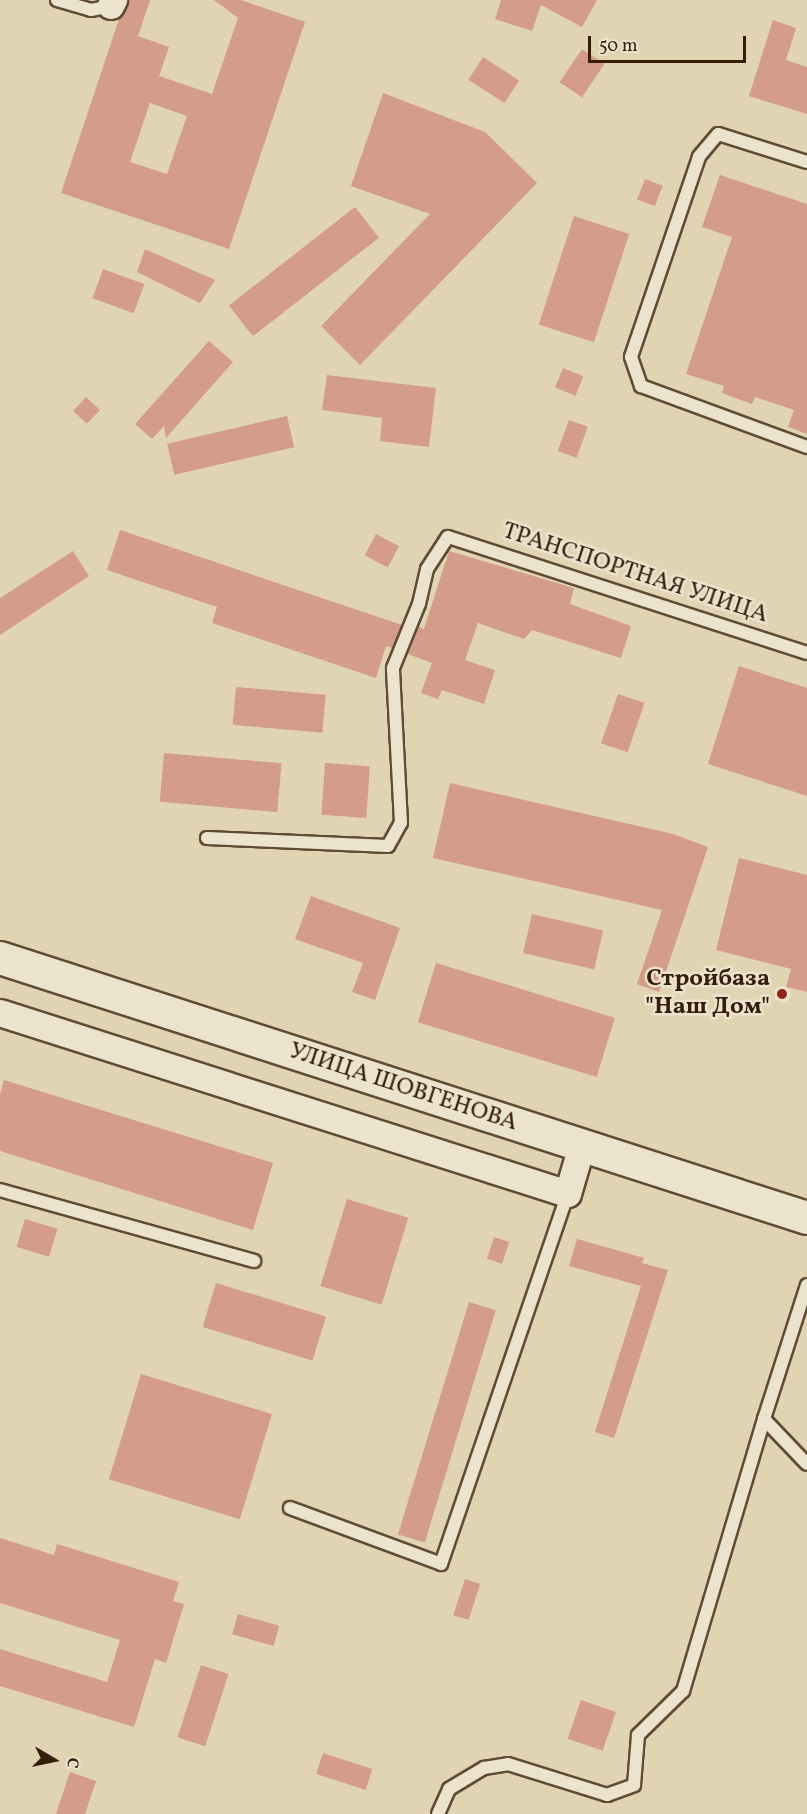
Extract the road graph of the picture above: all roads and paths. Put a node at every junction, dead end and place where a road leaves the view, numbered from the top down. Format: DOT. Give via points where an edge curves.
graph roads {
  1 [pos="57,0"];
  2 [pos="113,3"];
  3 [pos="807,162"];
  4 [pos="807,447"];
  5 [pos="807,653"];
  6 [pos="207,838"];
  7 [pos="0,958"];
  8 [pos="0,1013"];
  9 [pos="582,1146"];
  10 [pos="0,1190"];
  11 [pos="568,1194"];
  12 [pos="807,1218"];
  13 [pos="255,1261"];
  14 [pos="807,1285"];
  15 [pos="764,1419"];
  16 [pos="807,1464"];
  17 [pos="290,1508"];
  18 [pos="438,1814"];
  1 -- 2 [label="lane" via="91,10"];
  3 -- 4 [label="lane" via="718,134 699,157 631,357 641,386"];
  5 -- 6 [label="lane, ТРАНСПОРТНАЯ УЛИЦА" via="448,537 427,569 419,604 393,668 401,823 388,846"];
  7 -- 9 [label="street, УЛИЦА ШОВГЕНОВА"];
  8 -- 11 [label="street"];
  9 -- 11 [label="street"];
  9 -- 12 [label="street, УЛИЦА ШОВГЕНОВА"];
  10 -- 13 [label="lane"];
  11 -- 17 [label="lane" via="441,1564"];
  14 -- 15 [label="lane"];
  15 -- 16 [label="lane"];
  15 -- 18 [label="lane" via="683,1692 638,1735 634,1785 607,1795 508,1764 484,1768 448,1789"];
}
